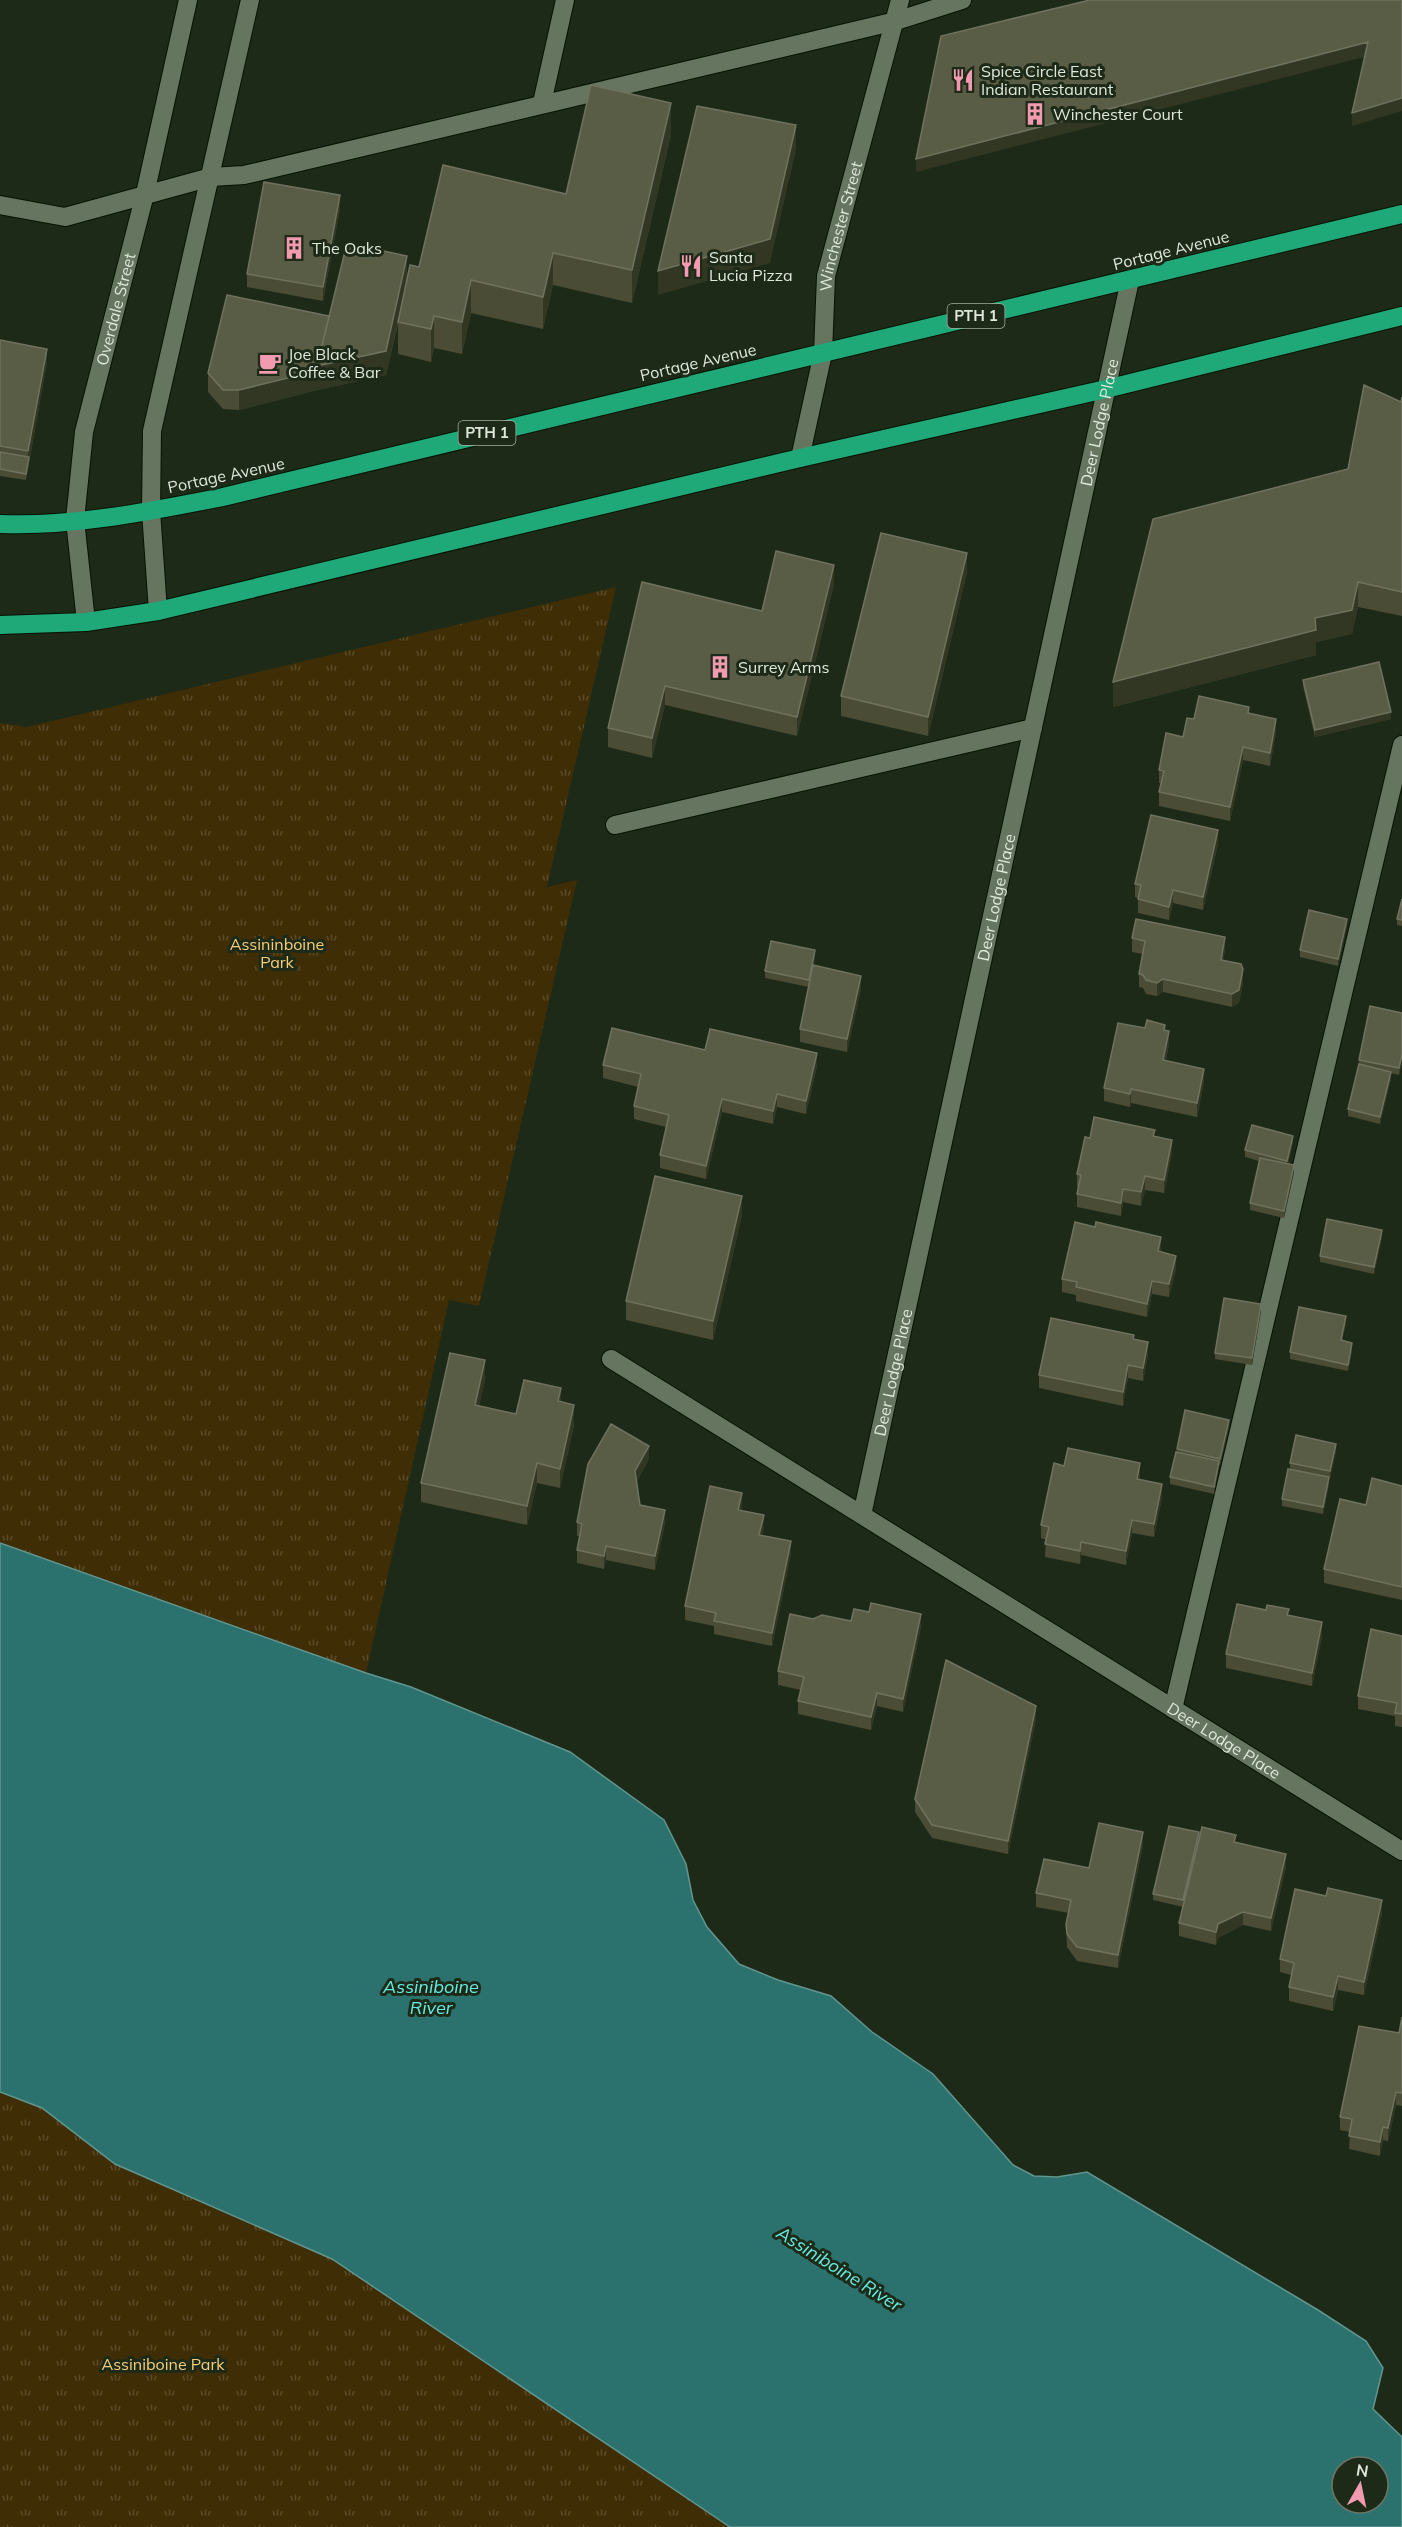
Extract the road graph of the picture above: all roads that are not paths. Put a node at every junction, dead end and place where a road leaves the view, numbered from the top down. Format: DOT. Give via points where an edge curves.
graph roads {
  1 [pos="188,0"];
  2 [pos="250,0"];
  3 [pos="565,0"];
  4 [pos="900,0"];
  5 [pos="962,0"];
  6 [pos="896,21"];
  7 [pos="542,103"];
  8 [pos="211,177"];
  9 [pos="145,194"];
  10 [pos="0,205"];
  11 [pos="1402,214"];
  12 [pos="1130,280"];
  13 [pos="1402,316"];
  14 [pos="823,353"];
  15 [pos="1106,389"];
  16 [pos="800,458"];
  17 [pos="151,511"];
  18 [pos="75,520"];
  19 [pos="0,524"];
  20 [pos="158,611"];
  21 [pos="86,622"];
  22 [pos="0,625"];
  23 [pos="1033,728"];
  24 [pos="1402,745"];
  25 [pos="615,825"];
  26 [pos="611,1359"];
  27 [pos="862,1515"];
  28 [pos="1173,1709"];
  29 [pos="1402,1851"];
  1 -- 9 [label="street, Overdale Street"];
  2 -- 8 [label="street"];
  3 -- 7 [label="street"];
  4 -- 6 [label="street, Winchester Street"];
  5 -- 6 [label="street"];
  6 -- 7 [label="street"];
  6 -- 14 [label="street, Winchester Street" via="826,276"];
  7 -- 8 [label="street" via="244,174"];
  8 -- 9 [label="street"];
  8 -- 17 [label="street" via="152,431"];
  9 -- 10 [label="street" via="65,217"];
  9 -- 18 [label="street, Overdale Street" via="84,432"];
  11 -- 12 [label="highway, Portage Avenue / PTH 1"];
  12 -- 14 [label="highway, Portage Avenue / PTH 1"];
  12 -- 15 [label="street, Deer Lodge Place"];
  13 -- 15 [label="highway"];
  14 -- 16 [label="street, Winchester Street"];
  14 -- 17 [label="highway, Portage Avenue / PTH 1"];
  15 -- 16 [label="highway"];
  15 -- 23 [label="street, Deer Lodge Place"];
  16 -- 20 [label="highway"];
  17 -- 18 [label="highway, Portage Avenue / PTH 1"];
  17 -- 20 [label="street"];
  18 -- 19 [label="highway, Portage Avenue / PTH 1"];
  18 -- 21 [label="street, Overdale Street"];
  20 -- 21 [label="highway"];
  21 -- 22 [label="highway"];
  23 -- 25 [label="street"];
  23 -- 27 [label="street, Deer Lodge Place"];
  24 -- 28 [label="street"];
  26 -- 27 [label="street, Deer Lodge Place"];
  27 -- 28 [label="street, Deer Lodge Place"];
  28 -- 29 [label="street, Deer Lodge Place"];
}
